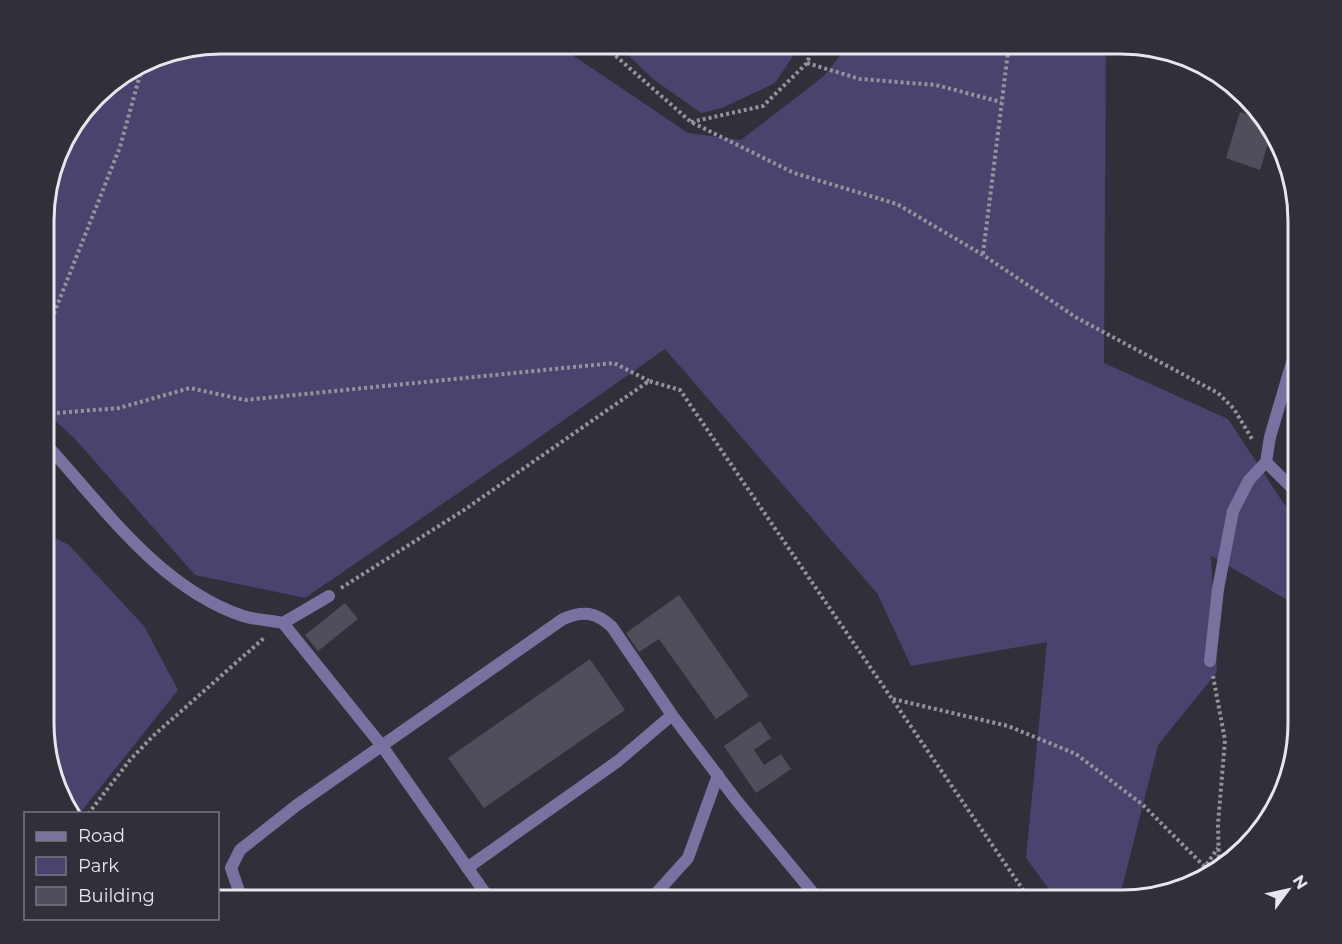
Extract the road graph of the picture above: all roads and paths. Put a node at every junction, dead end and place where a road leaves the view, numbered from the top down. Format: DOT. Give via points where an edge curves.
graph roads {
  1 [pos="614,54"];
  2 [pos="810,54"];
  3 [pos="1008,54"];
  4 [pos="807,63"];
  5 [pos="140,75"];
  6 [pos="1001,102"];
  7 [pos="692,122"];
  8 [pos="983,255"];
  9 [pos="54,313"];
  10 [pos="1288,376"];
  11 [pos="649,381"];
  12 [pos="54,413"];
  13 [pos="54,453"];
  14 [pos="1266,462"];
  15 [pos="1288,484"];
  16 [pos="329,596"];
  17 [pos="284,623"];
  18 [pos="1210,661"];
  19 [pos="892,699"];
  20 [pos="672,715"];
  21 [pos="382,746"];
  22 [pos="718,776"];
  23 [pos="89,812"];
  24 [pos="1218,848"];
  25 [pos="1219,858"];
  26 [pos="1206,867"];
  27 [pos="466,868"];
  28 [pos="1205,868"];
  29 [pos="239,890"];
  30 [pos="482,890"];
  31 [pos="659,890"];
  32 [pos="811,890"];
  33 [pos="1023,890"];
  1 -- 7 [label="path"];
  2 -- 4 [label="path"];
  3 -- 6 [label="path"];
  4 -- 6 [label="path" via="860,79 936,85"];
  4 -- 7 [label="path" via="763,106"];
  5 -- 9 [label="path" via="120,147"];
  6 -- 8 [label="path"];
  7 -- 8 [label="path" via="794,173 897,204"];
  8 -- 14 [label="path" via="1077,318 1218,393 1234,410"];
  10 -- 14 [label="street"];
  11 -- 12 [label="path" via="614,363 245,400 190,388 119,408"];
  11 -- 16 [label="path" via="464,510"];
  11 -- 19 [label="path" via="680,390"];
  13 -- 17 [label="street" via="149,557 183,585 218,606"];
  14 -- 15 [label="street"];
  14 -- 18 [label="street" via="1249,480 1233,511"];
  16 -- 17 [label="street"];
  17 -- 21 [label="street"];
  17 -- 23 [label="path" via="153,736"];
  18 -- 24 [label="path" via="1225,740"];
  19 -- 28 [label="path" via="1008,726 1077,754 1143,805"];
  19 -- 33 [label="path"];
  20 -- 21 [label="street" via="612,627 595,614 575,613"];
  20 -- 22 [label="street"];
  20 -- 27 [label="street" via="618,761"];
  21 -- 27 [label="street"];
  21 -- 29 [label="street" via="240,850 231,868"];
  22 -- 31 [label="street" via="688,858"];
  22 -- 32 [label="street"];
  24 -- 25 [label="path"];
  24 -- 26 [label="path"];
  27 -- 30 [label="street"];
}
